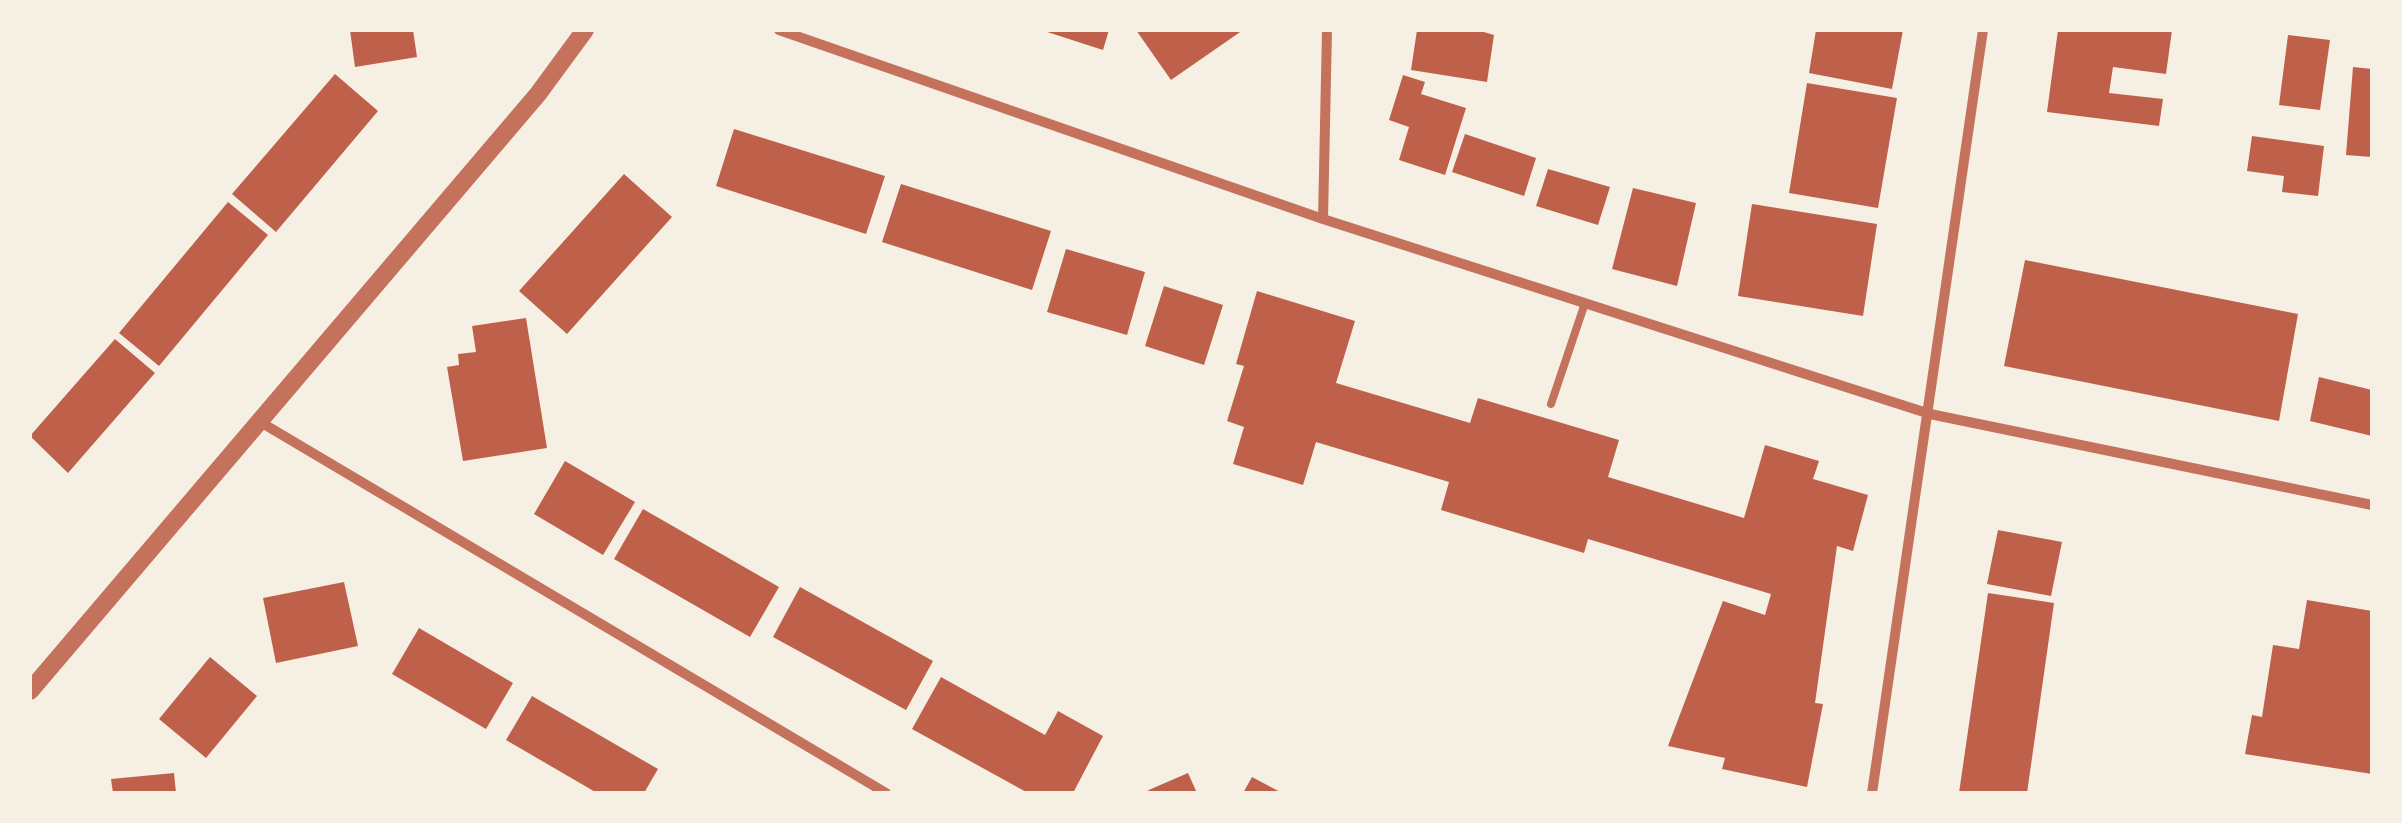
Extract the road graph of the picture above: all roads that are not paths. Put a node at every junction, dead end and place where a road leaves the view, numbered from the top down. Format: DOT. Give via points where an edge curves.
graph roads {
  1 [pos="584,30"];
  2 [pos="779,30"];
  3 [pos="1327,30"];
  4 [pos="1983,30"];
  5 [pos="1323,219"];
  6 [pos="1584,306"];
  7 [pos="1551,404"];
  8 [pos="1930,414"];
  9 [pos="262,423"];
  10 [pos="2372,506"];
  11 [pos="30,692"];
  12 [pos="886,793"];
  13 [pos="1872,793"];
  1 -- 9 [label="street"];
  2 -- 5 [label="street"];
  3 -- 5 [label="street"];
  4 -- 8 [label="street"];
  5 -- 6 [label="street"];
  6 -- 7 [label="lane"];
  6 -- 8 [label="street"];
  8 -- 10 [label="street"];
  8 -- 13 [label="street"];
  9 -- 11 [label="street"];
  9 -- 12 [label="street"];
}
